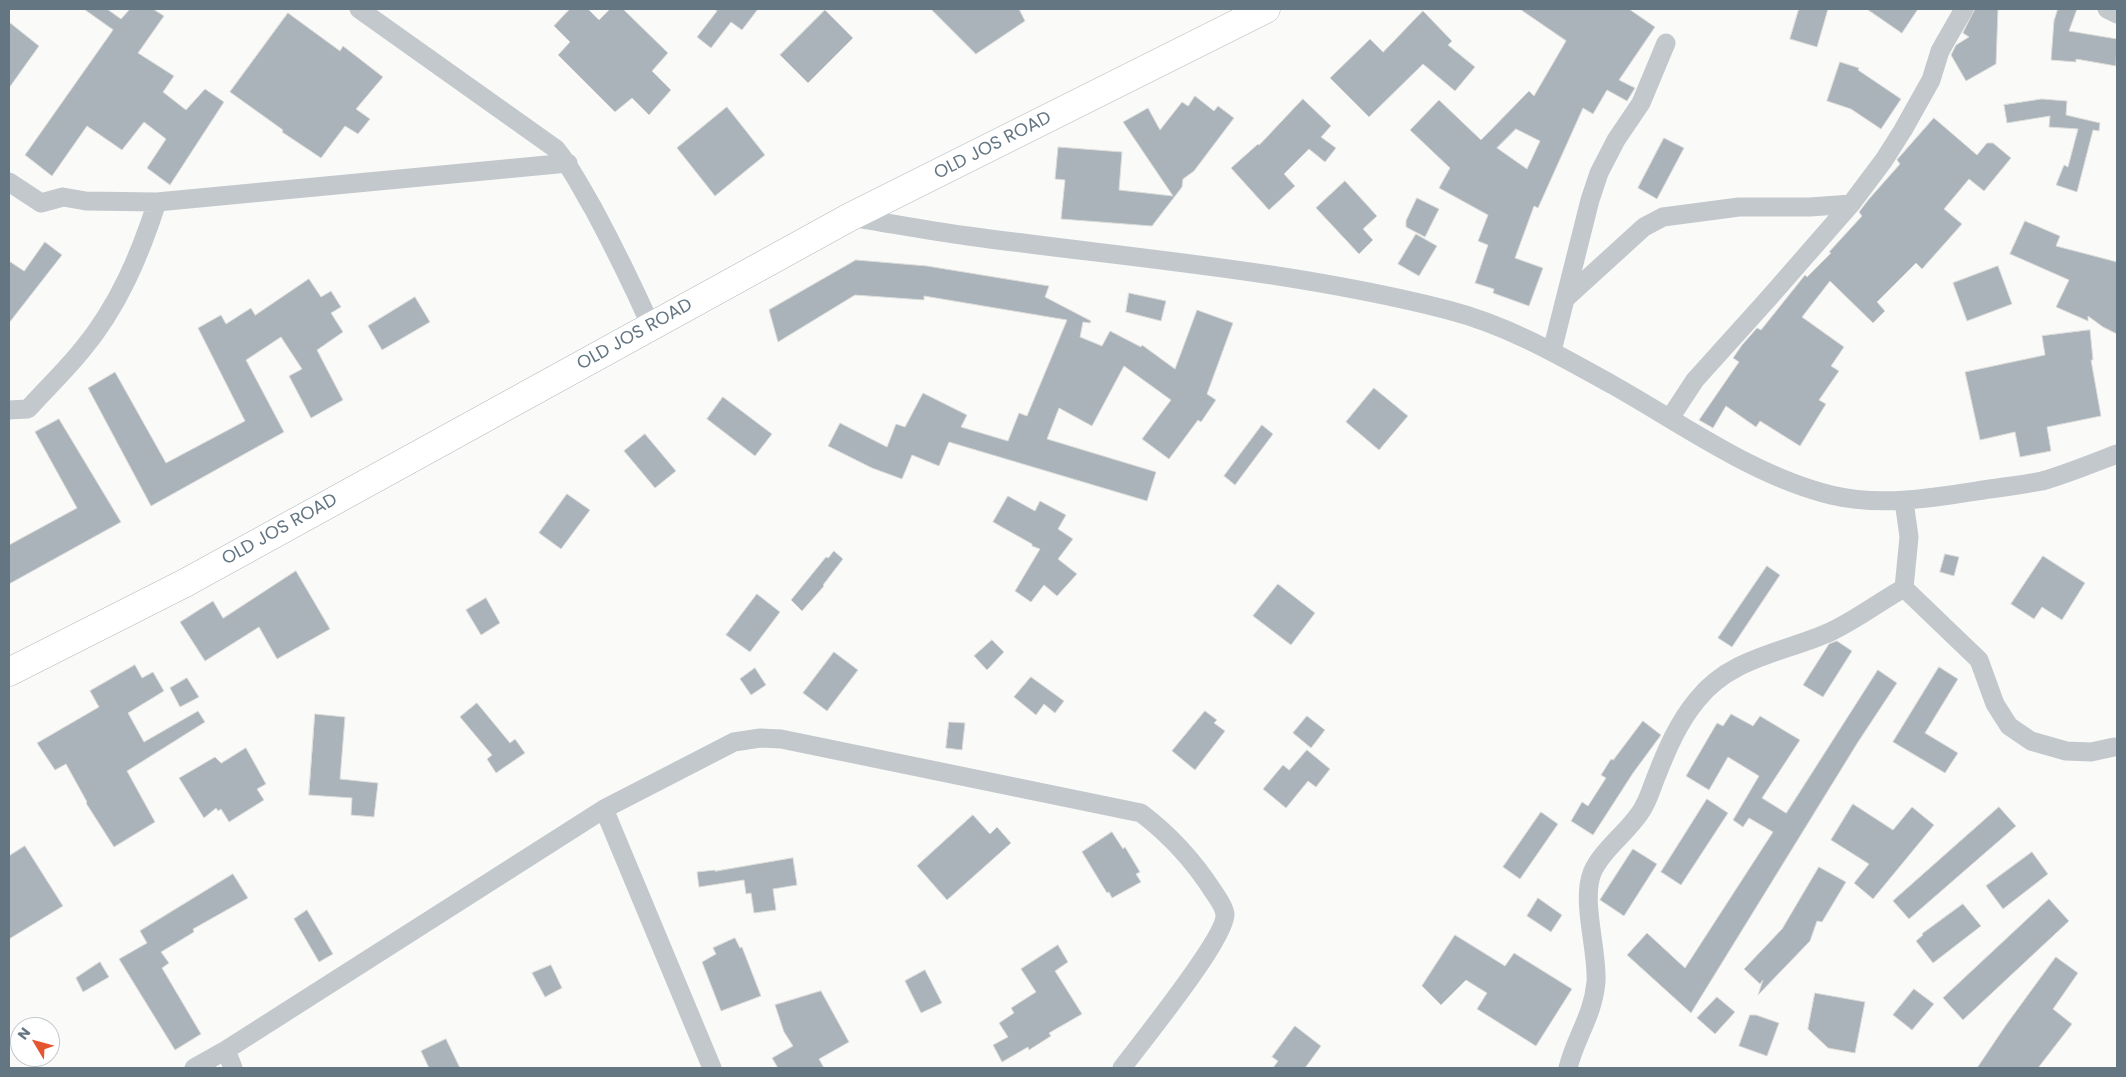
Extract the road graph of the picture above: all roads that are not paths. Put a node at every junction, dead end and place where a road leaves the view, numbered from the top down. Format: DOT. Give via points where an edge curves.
graph roads {
  1 [pos="359,9"];
  2 [pos="1266,9"];
  3 [pos="1964,9"];
  4 [pos="2107,9"];
  5 [pos="2117,14"];
  6 [pos="1666,43"];
  7 [pos="568,163"];
  8 [pos="9,182"];
  9 [pos="157,202"];
  10 [pos="1851,204"];
  11 [pos="850,217"];
  12 [pos="1565,300"];
  13 [pos="651,326"];
  14 [pos="1552,351"];
  15 [pos="9,410"];
  16 [pos="1670,418"];
  17 [pos="2117,454"];
  18 [pos="1904,501"];
  19 [pos="1904,588"];
  20 [pos="9,672"];
  21 [pos="2116,747"];
  22 [pos="604,809"];
  23 [pos="226,1050"];
  24 [pos="194,1068"];
  25 [pos="233,1068"];
  26 [pos="712,1068"];
  27 [pos="1122,1068"];
  28 [pos="1568,1068"];
  1 -- 7 [label="street" via="556,149"];
  2 -- 11 [label="main road, OLD JOS ROAD"];
  3 -- 10 [label="street" via="1940,51 1931,80 1903,130"];
  4 -- 5 [label="street"];
  6 -- 12 [label="street" via="1641,103 1616,140 1600,173"];
  7 -- 9 [label="street"];
  7 -- 13 [label="street" via="623,265"];
  8 -- 9 [label="street" via="41,203 63,197 86,201"];
  9 -- 15 [label="street" via="144,243 121,293 83,349 28,409"];
  10 -- 12 [label="street" via="1739,207 1664,217 1644,227"];
  10 -- 16 [label="street" via="1695,380"];
  11 -- 13 [label="main road, OLD JOS ROAD"];
  11 -- 14 [label="street" via="965,236 1227,267 1386,294 1493,324"];
  12 -- 14 [label="street"];
  13 -- 20 [label="main road, OLD JOS ROAD" via="185,583"];
  14 -- 16 [label="street"];
  16 -- 18 [label="street" via="1772,474 1829,494 1855,499"];
  17 -- 18 [label="street" via="2043,480"];
  18 -- 19 [label="street" via="1909,537"];
  19 -- 21 [label="street" via="1978,660 1995,704 2009,726 2032,740 2066,751 2091,752"];
  19 -- 28 [label="street" via="1830,632 1738,666 1714,683 1680,724 1639,816 1592,873 1589,894 1596,982 1589,1018"];
  22 -- 23 [label="street"];
  22 -- 26 [label="street"];
  22 -- 27 [label="street" via="734,742 760,738 781,739 1141,813 1162,829 1194,864 1225,912 1225,922 1204,957"];
  23 -- 24 [label="street"];
  23 -- 25 [label="street"];
}
